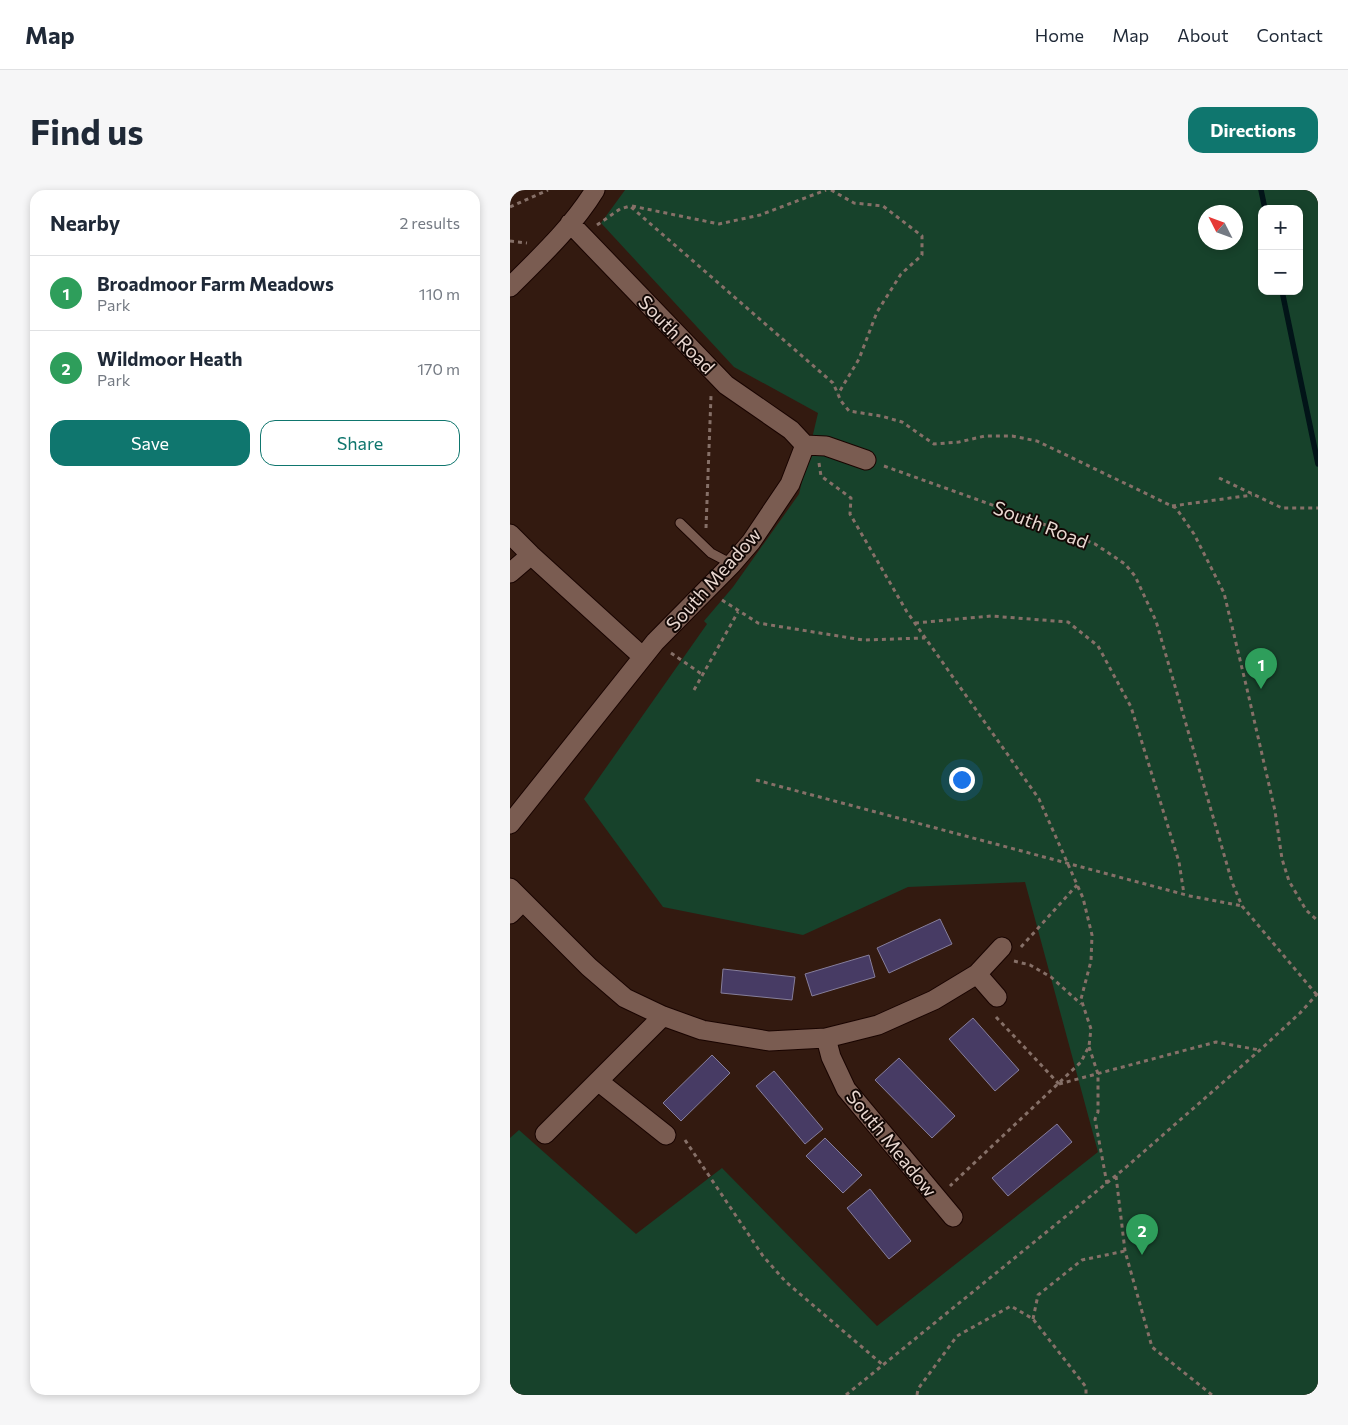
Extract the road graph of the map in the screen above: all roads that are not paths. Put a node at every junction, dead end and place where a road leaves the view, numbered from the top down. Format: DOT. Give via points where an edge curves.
graph roads {
  1 [pos="596,190"];
  2 [pos="576,229"];
  3 [pos="510,287"];
  4 [pos="811,445"];
  5 [pos="866,460"];
  6 [pos="680,523"];
  7 [pos="510,534"];
  8 [pos="531,555"];
  9 [pos="732,564"];
  10 [pos="510,573"];
  11 [pos="643,657"];
  12 [pos="510,824"];
  13 [pos="514,901"];
  14 [pos="1009,953"];
  15 [pos="977,974"];
  16 [pos="997,997"];
  17 [pos="662,1016"];
  18 [pos="826,1038"];
  19 [pos="598,1081"];
  20 [pos="545,1134"];
  21 [pos="673,1134"];
  22 [pos="953,1217"];
  1 -- 2 [label="street"];
  2 -- 3 [label="street" via="550,246"];
  2 -- 4 [label="street, South Road" via="712,371"];
  4 -- 5 [label="street, South Road" via="826,446"];
  4 -- 9 [label="street, South Meadow" via="790,484"];
  6 -- 9 [label="lane" via="711,553"];
  7 -- 8 [label="street"];
  8 -- 10 [label="street"];
  8 -- 11 [label="street"];
  9 -- 11 [label="street, South Meadow"];
  11 -- 12 [label="street, South Meadow"];
  13 -- 17 [label="street" via="625,998"];
  14 -- 15 [label="street"];
  15 -- 16 [label="street"];
  15 -- 18 [label="street" via="934,1000 878,1024"];
  17 -- 18 [label="street" via="702,1030 769,1041"];
  17 -- 19 [label="street"];
  18 -- 22 [label="street, South Meadow" via="846,1089"];
  19 -- 20 [label="street"];
  19 -- 21 [label="street"];
}
